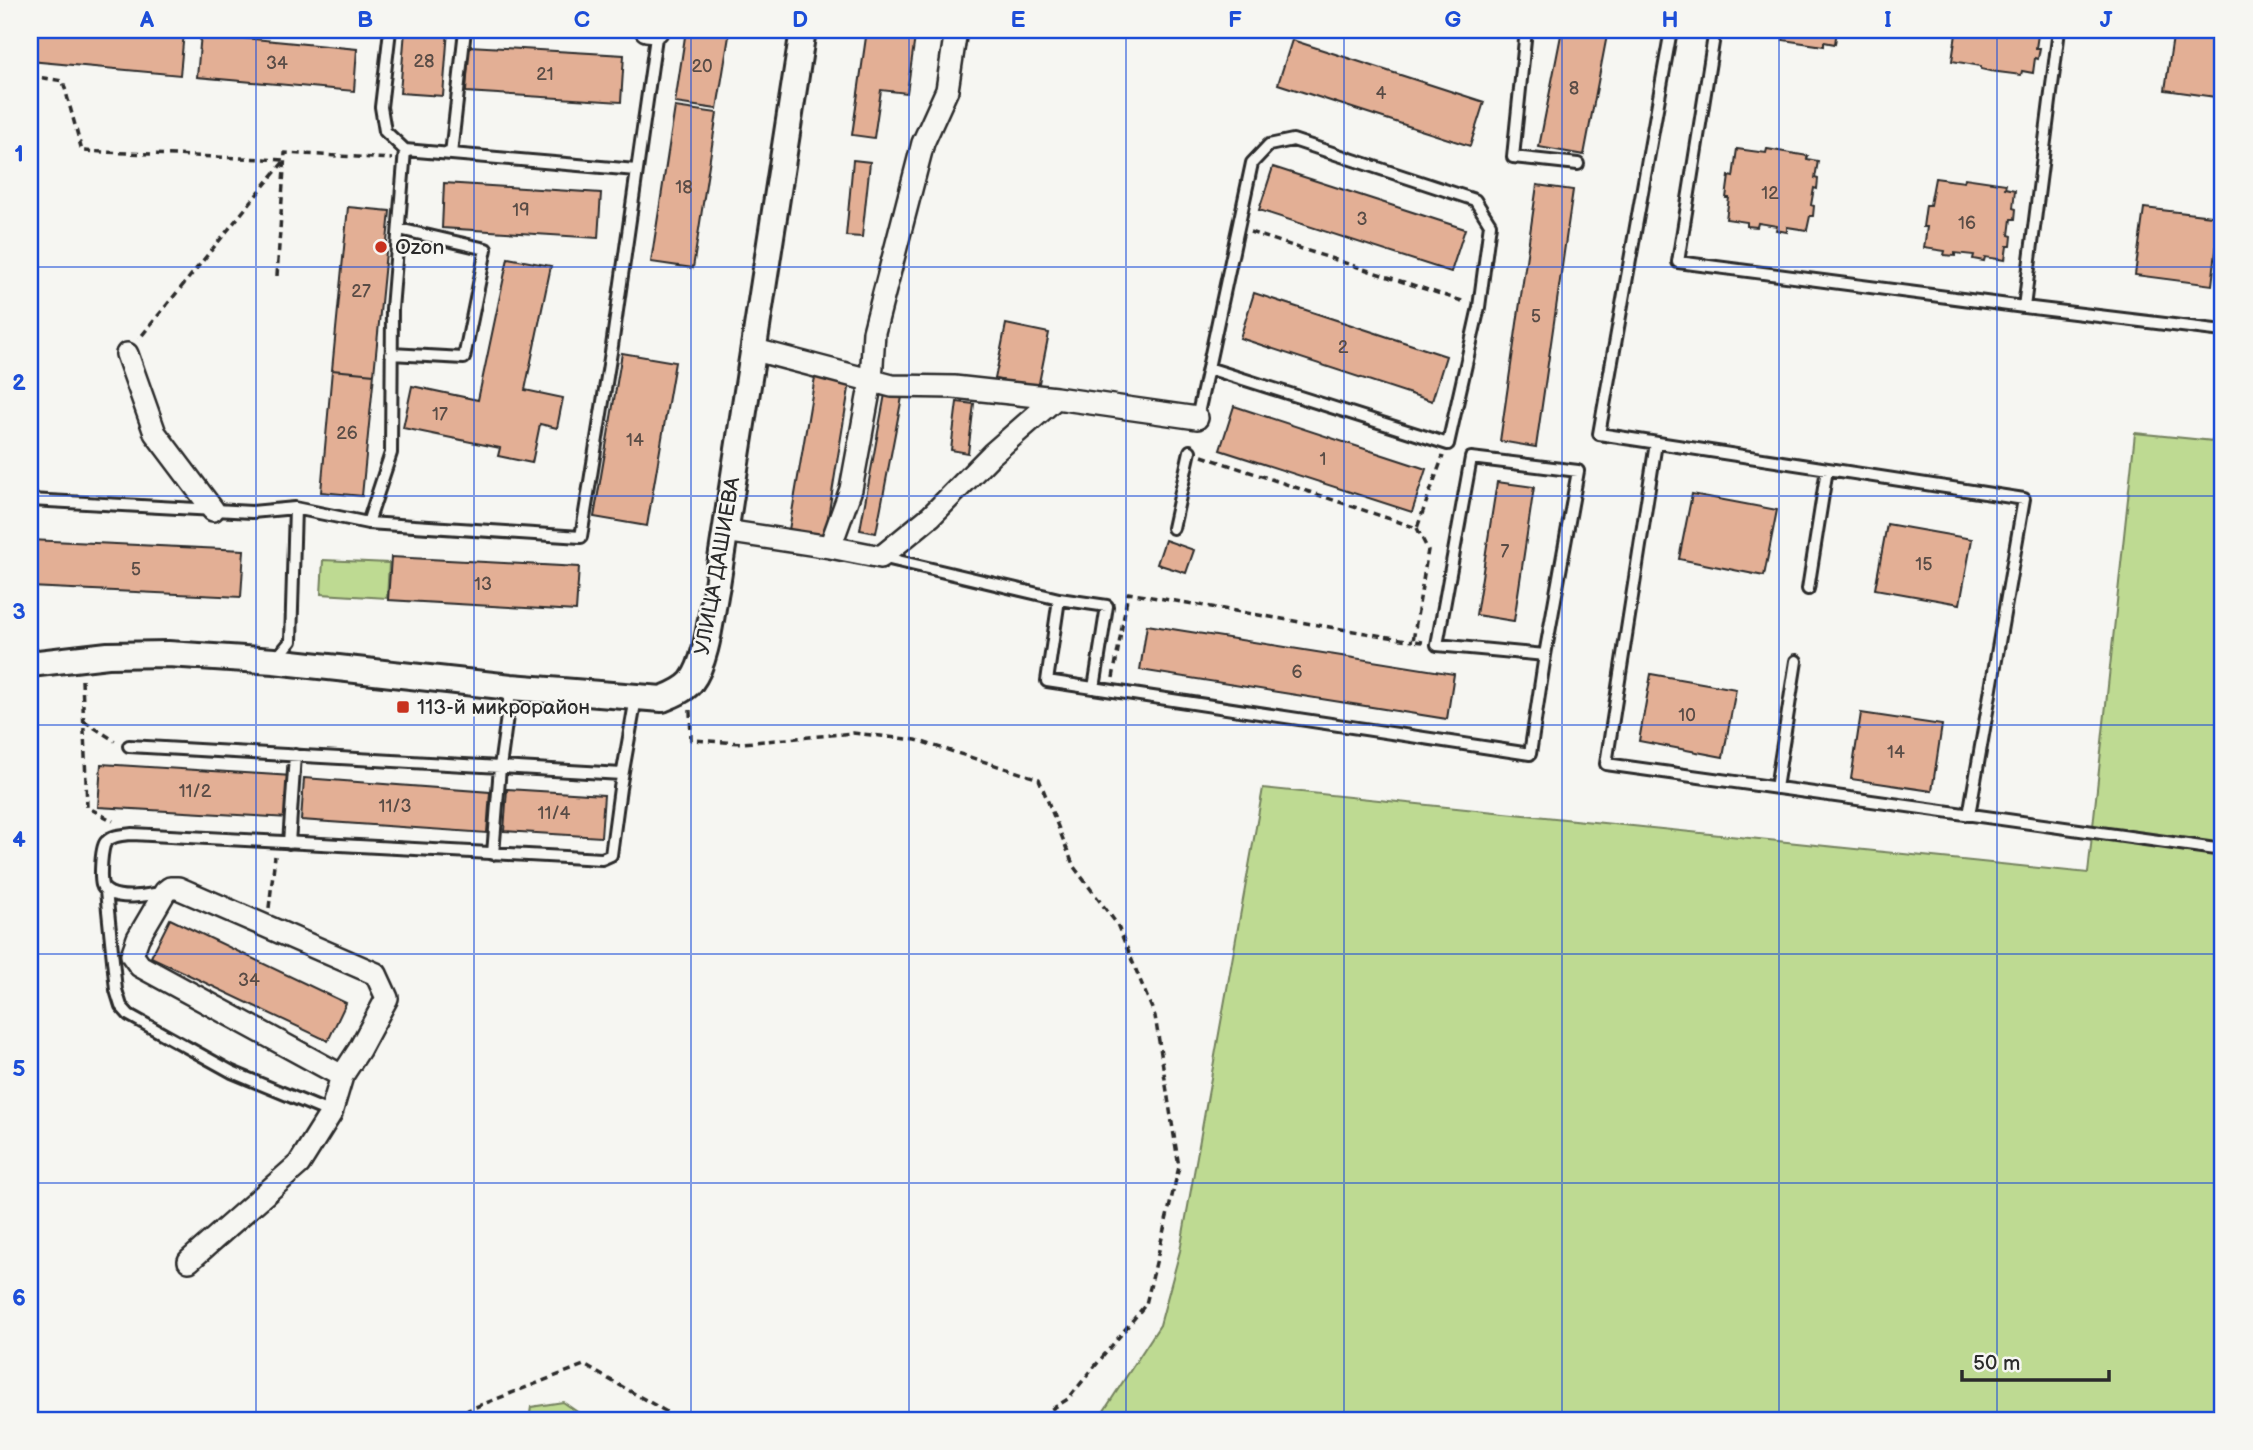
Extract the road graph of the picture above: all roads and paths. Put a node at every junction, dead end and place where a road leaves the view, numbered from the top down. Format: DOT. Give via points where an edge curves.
graph roads {
  1 [pos="390,30"];
  2 [pos="465,30"];
  3 [pos="653,30"];
  4 [pos="803,30"];
  5 [pos="956,30"];
  6 [pos="1527,30"];
  7 [pos="1671,30"];
  8 [pos="1715,30"];
  9 [pos="2059,30"];
  10 [pos="30,76"];
  11 [pos="451,154"];
  12 [pos="405,155"];
  13 [pos="285,160"];
  14 [pos="1578,164"];
  15 [pos="636,170"];
  16 [pos="1238,228"];
  17 [pos="399,229"];
  18 [pos="277,276"];
  19 [pos="1479,307"];
  20 [pos="2025,307"];
  21 [pos="2223,331"];
  22 [pos="755,349"];
  23 [pos="127,354"];
  24 [pos="391,354"];
  25 [pos="1208,368"];
  26 [pos="871,381"];
  27 [pos="1056,398"];
  28 [pos="1197,418"];
  29 [pos="1656,443"];
  30 [pos="1448,444"];
  31 [pos="1190,451"];
  32 [pos="1827,469"];
  33 [pos="30,500"];
  34 [pos="295,508"];
  35 [pos="213,510"];
  36 [pos="368,523"];
  37 [pos="1173,528"];
  38 [pos="1417,528"];
  39 [pos="725,531"];
  40 [pos="830,547"];
  41 [pos="881,558"];
  42 [pos="1808,589"];
  43 [pos="1059,599"];
  44 [pos="1413,641"];
  45 [pos="1437,645"];
  46 [pos="1545,655"];
  47 [pos="274,661"];
  48 [pos="1796,661"];
  49 [pos="30,664"];
  50 [pos="82,673"];
  51 [pos="690,683"];
  52 [pos="511,687"];
  53 [pos="1094,688"];
  54 [pos="1111,691"];
  55 [pos="636,698"];
  56 [pos="84,722"];
  57 [pos="129,746"];
  58 [pos="295,755"];
  59 [pos="500,767"];
  60 [pos="622,774"];
  61 [pos="1776,788"];
  62 [pos="1969,815"];
  63 [pos="113,837"];
  64 [pos="283,842"];
  65 [pos="2223,850"];
  66 [pos="493,854"];
  67 [pos="106,891"];
  68 [pos="165,892"];
  69 [pos="267,927"];
  70 [pos="342,1076"];
  71 [pos="331,1113"];
  72 [pos="189,1261"];
  73 [pos="442,1420"];
  74 [pos="681,1420"];
  75 [pos="1034,1420"];
  1 -- 12 [label="lane" via="381,107 385,131"];
  2 -- 11 [label="lane"];
  3 -- 15 [label="lane"];
  4 -- 22 [label="street, УЛИЦА ДАШИЕВА"];
  5 -- 26 [label="street" via="947,90 923,142 874,332"];
  6 -- 14 [label="lane" via="1513,157"];
  7 -- 29 [label="lane" via="1599,434"];
  8 -- 20 [label="lane" via="1678,262"];
  9 -- 20 [label="lane"];
  10 -- 13 [label="path" via="63,81 82,151"];
  11 -- 12 [label="lane"];
  11 -- 15 [label="lane"];
  12 -- 13 [label="path" via="285,153"];
  12 -- 17 [label="lane"];
  13 -- 18 [label="path"];
  13 -- 23 [label="path"];
  15 -- 36 [label="lane" via="581,537"];
  16 -- 19 [label="path"];
  16 -- 19 [label="lane" via="1252,163 1269,145 1293,140 1475,200 1490,224"];
  16 -- 25 [label="lane"];
  17 -- 24 [label="lane"];
  17 -- 24 [label="lane" via="486,249 464,358"];
  19 -- 30 [label="lane"];
  20 -- 21 [label="lane"];
  22 -- 26 [label="street"];
  22 -- 39 [label="street, УЛИЦА ДАШИЕВА"];
  23 -- 35 [label="street" via="155,433"];
  24 -- 36 [label="lane" via="391,453"];
  25 -- 28 [label="lane"];
  25 -- 30 [label="lane"];
  26 -- 27 [label="street"];
  26 -- 40 [label="street" via="851,489"];
  27 -- 28 [label="street"];
  27 -- 41 [label="street"];
  29 -- 32 [label="lane"];
  29 -- 61 [label="lane" via="1606,764"];
  30 -- 38 [label="path"];
  31 -- 37 [label="lane"];
  31 -- 38 [label="path"];
  32 -- 42 [label="lane"];
  32 -- 62 [label="lane" via="2024,499"];
  33 -- 35 [label="lane"];
  34 -- 35 [label="lane"];
  34 -- 36 [label="lane"];
  34 -- 47 [label="lane" via="290,641"];
  38 -- 44 [label="path" via="1428,550"];
  39 -- 40 [label="street"];
  39 -- 51 [label="street, УЛИЦА ДАШИЕВА" via="704,651"];
  40 -- 41 [label="street"];
  41 -- 43 [label="lane"];
  43 -- 53 [label="lane" via="1047,681"];
  43 -- 53 [label="lane" via="1107,606"];
  44 -- 45 [label="path"];
  44 -- 54 [label="path" via="1128,593"];
  45 -- 46 [label="lane"];
  45 -- 46 [label="lane" via="1471,458 1578,471"];
  46 -- 54 [label="lane" via="1530,754"];
  47 -- 49 [label="street, УЛИЦА ДАШИЕВА" via="138,654"];
  47 -- 52 [label="street, УЛИЦА ДАШИЕВА"];
  48 -- 61 [label="lane"];
  50 -- 56 [label="path"];
  51 -- 55 [label="street, УЛИЦА ДАШИЕВА" via="662,699"];
  51 -- 75 [label="path" via="691,740 743,743 853,733 916,740 1040,779 1074,867 1117,924 1155,1016 1179,1167 1146,1304 1068,1399"];
  52 -- 55 [label="street, УЛИЦА ДАШИЕВА"];
  52 -- 59 [label="lane"];
  53 -- 54 [label="lane"];
  55 -- 60 [label="lane"];
  56 -- 57 [label="path"];
  56 -- 63 [label="path" via="87,807 114,821"];
  57 -- 58 [label="lane"];
  58 -- 59 [label="lane"];
  58 -- 64 [label="lane"];
  59 -- 60 [label="lane"];
  59 -- 66 [label="lane"];
  60 -- 66 [label="lane" via="611,855 602,859"];
  61 -- 62 [label="lane"];
  62 -- 65 [label="lane"];
  63 -- 64 [label="lane" via="132,834"];
  63 -- 67 [label="lane" via="102,847 102,886"];
  64 -- 66 [label="lane"];
  64 -- 69 [label="path"];
  67 -- 68 [label="lane" via="143,896"];
  67 -- 71 [label="lane" via="116,990 129,1015 232,1072"];
  68 -- 69 [label="street" via="178,888"];
  68 -- 70 [label="street" via="132,955 140,966"];
  69 -- 70 [label="street" via="376,974 387,998"];
  70 -- 71 [label="street"];
  71 -- 72 [label="street" via="299,1164"];
  73 -- 74 [label="path" via="584,1365"];
}
